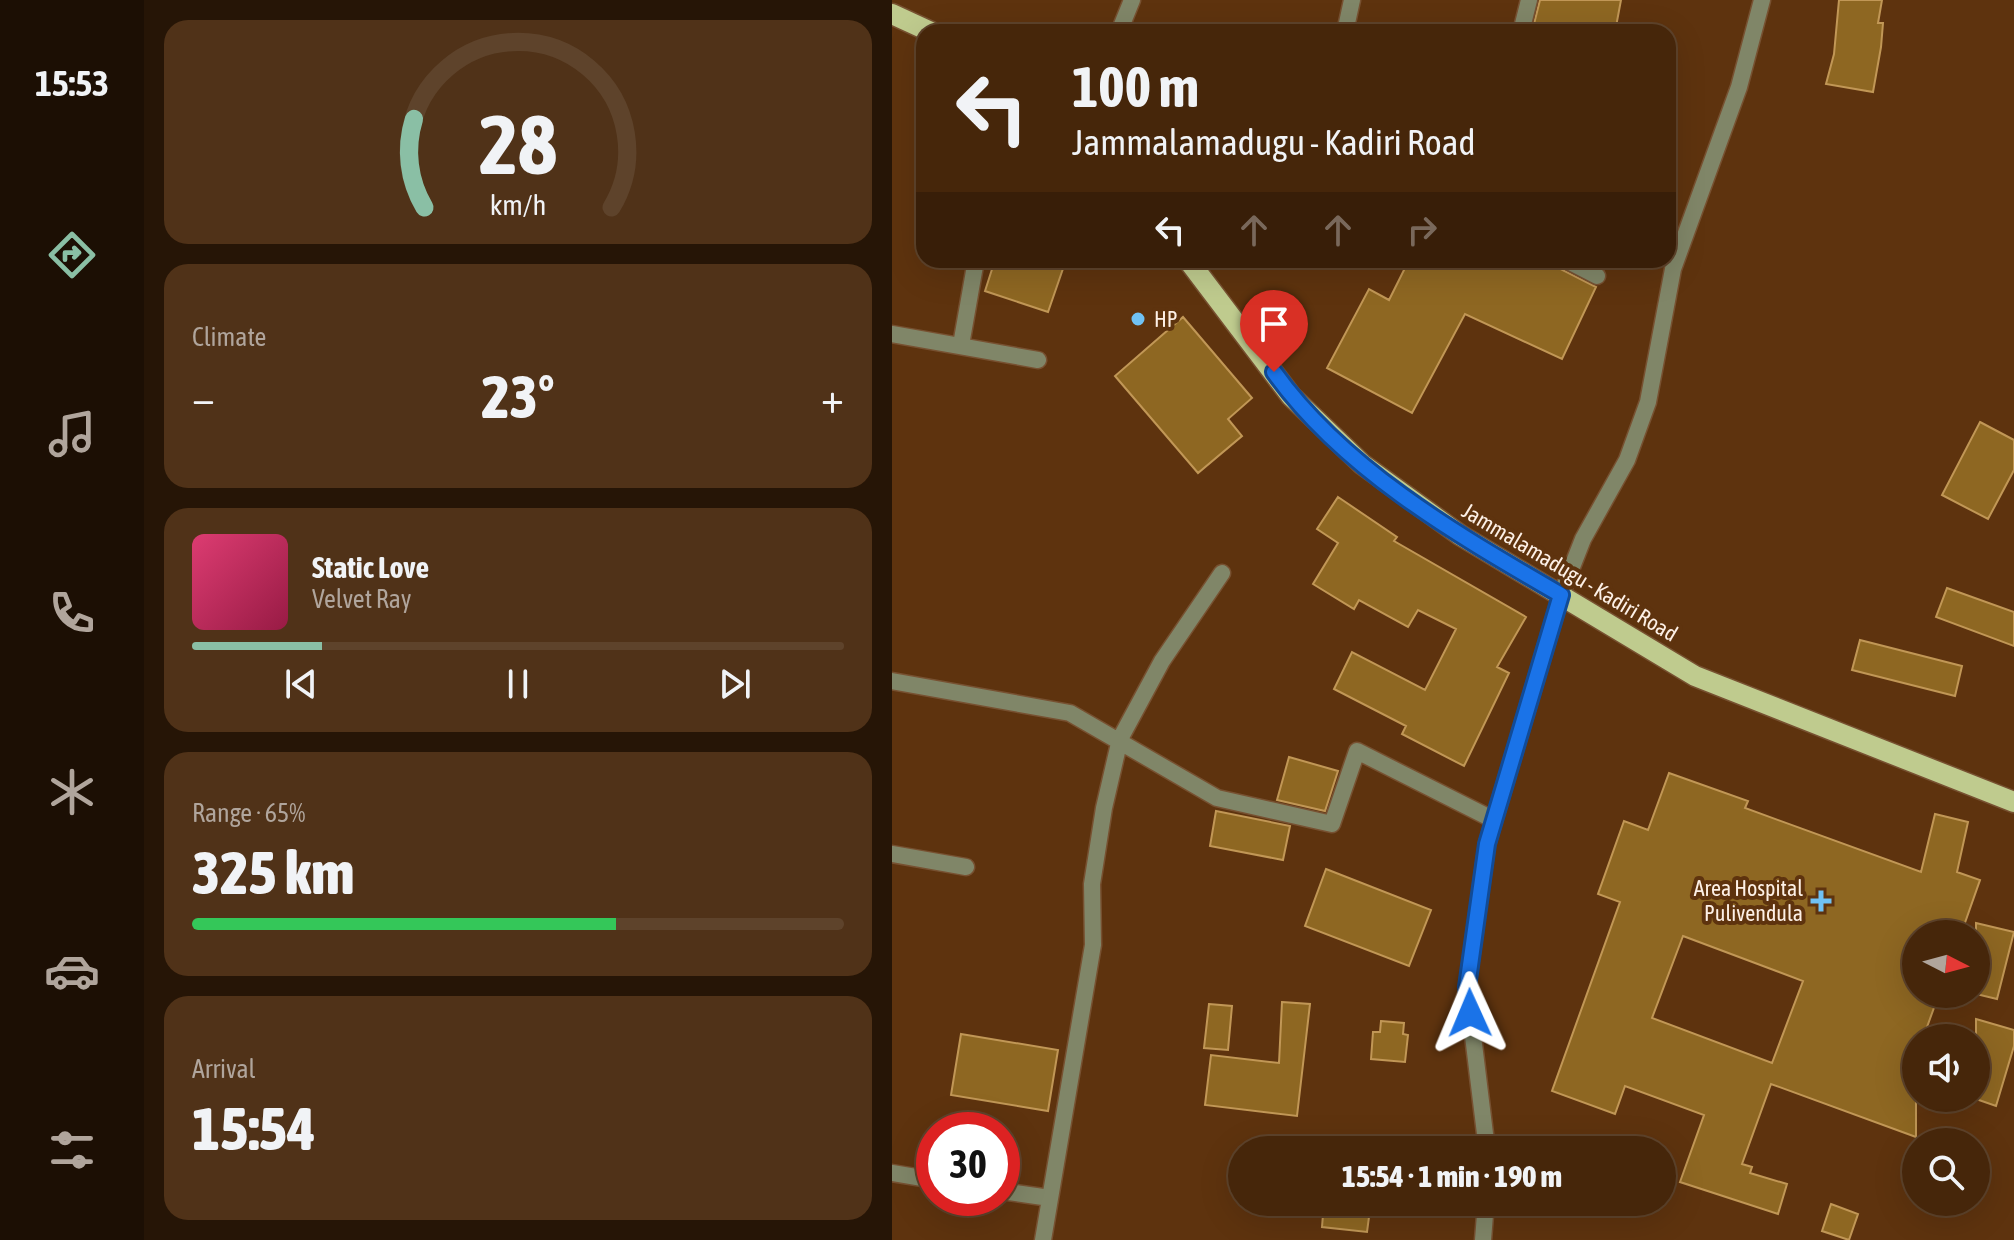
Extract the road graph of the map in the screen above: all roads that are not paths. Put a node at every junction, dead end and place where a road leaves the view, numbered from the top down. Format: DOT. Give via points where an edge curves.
graph roads {
  1 [pos="1132,0"];
  2 [pos="1352,0"];
  3 [pos="1529,0"];
  4 [pos="1762,0"];
  5 [pos="892,14"];
  6 [pos="1122,24"];
  7 [pos="1347,24"];
  8 [pos="1523,24"];
  9 [pos="916,25"];
  10 [pos="1676,261"];
  11 [pos="975,268"];
  12 [pos="1194,268"];
  13 [pos="1582,268"];
  14 [pos="1673,268"];
  15 [pos="1597,276"];
  16 [pos="892,334"];
  17 [pos="961,345"];
  18 [pos="1038,360"];
  19 [pos="1222,573"];
  20 [pos="1561,595"];
  21 [pos="892,681"];
  22 [pos="1120,739"];
  23 [pos="2014,802"];
  24 [pos="1494,820"];
  25 [pos="892,854"];
  26 [pos="966,867"];
  27 [pos="1485,1136"];
  28 [pos="892,1173"];
  29 [pos="916,1177"];
  30 [pos="1020,1194"];
  31 [pos="1050,1198"];
  32 [pos="1485,1216"];
  33 [pos="1043,1240"];
  34 [pos="1483,1240"];
  1 -- 6 [label="street"];
  2 -- 7 [label="street"];
  3 -- 8 [label="street"];
  4 -- 10 [label="street" via="1739,87"];
  5 -- 9 [label="main road"];
  11 -- 17 [label="street"];
  12 -- 20 [label="main road, Jammalamadugu - Kadiri Road" via="1291,396 1362,464 1460,535"];
  13 -- 15 [label="street"];
  14 -- 20 [label="street" via="1648,402 1627,460 1583,539"];
  16 -- 17 [label="street"];
  17 -- 18 [label="street"];
  19 -- 22 [label="street" via="1162,661"];
  20 -- 23 [label="main road, Jammalamadugu - Kadiri Road" via="1695,676"];
  20 -- 24 [label="street"];
  21 -- 22 [label="street" via="1070,713"];
  22 -- 24 [label="street" via="1217,798 1332,824 1357,751"];
  22 -- 31 [label="street" via="1094,869 1093,945"];
  24 -- 27 [label="street" via="1467,987"];
  25 -- 26 [label="street"];
  28 -- 29 [label="street"];
  30 -- 31 [label="street"];
  31 -- 33 [label="street"];
  32 -- 34 [label="street"];
}
